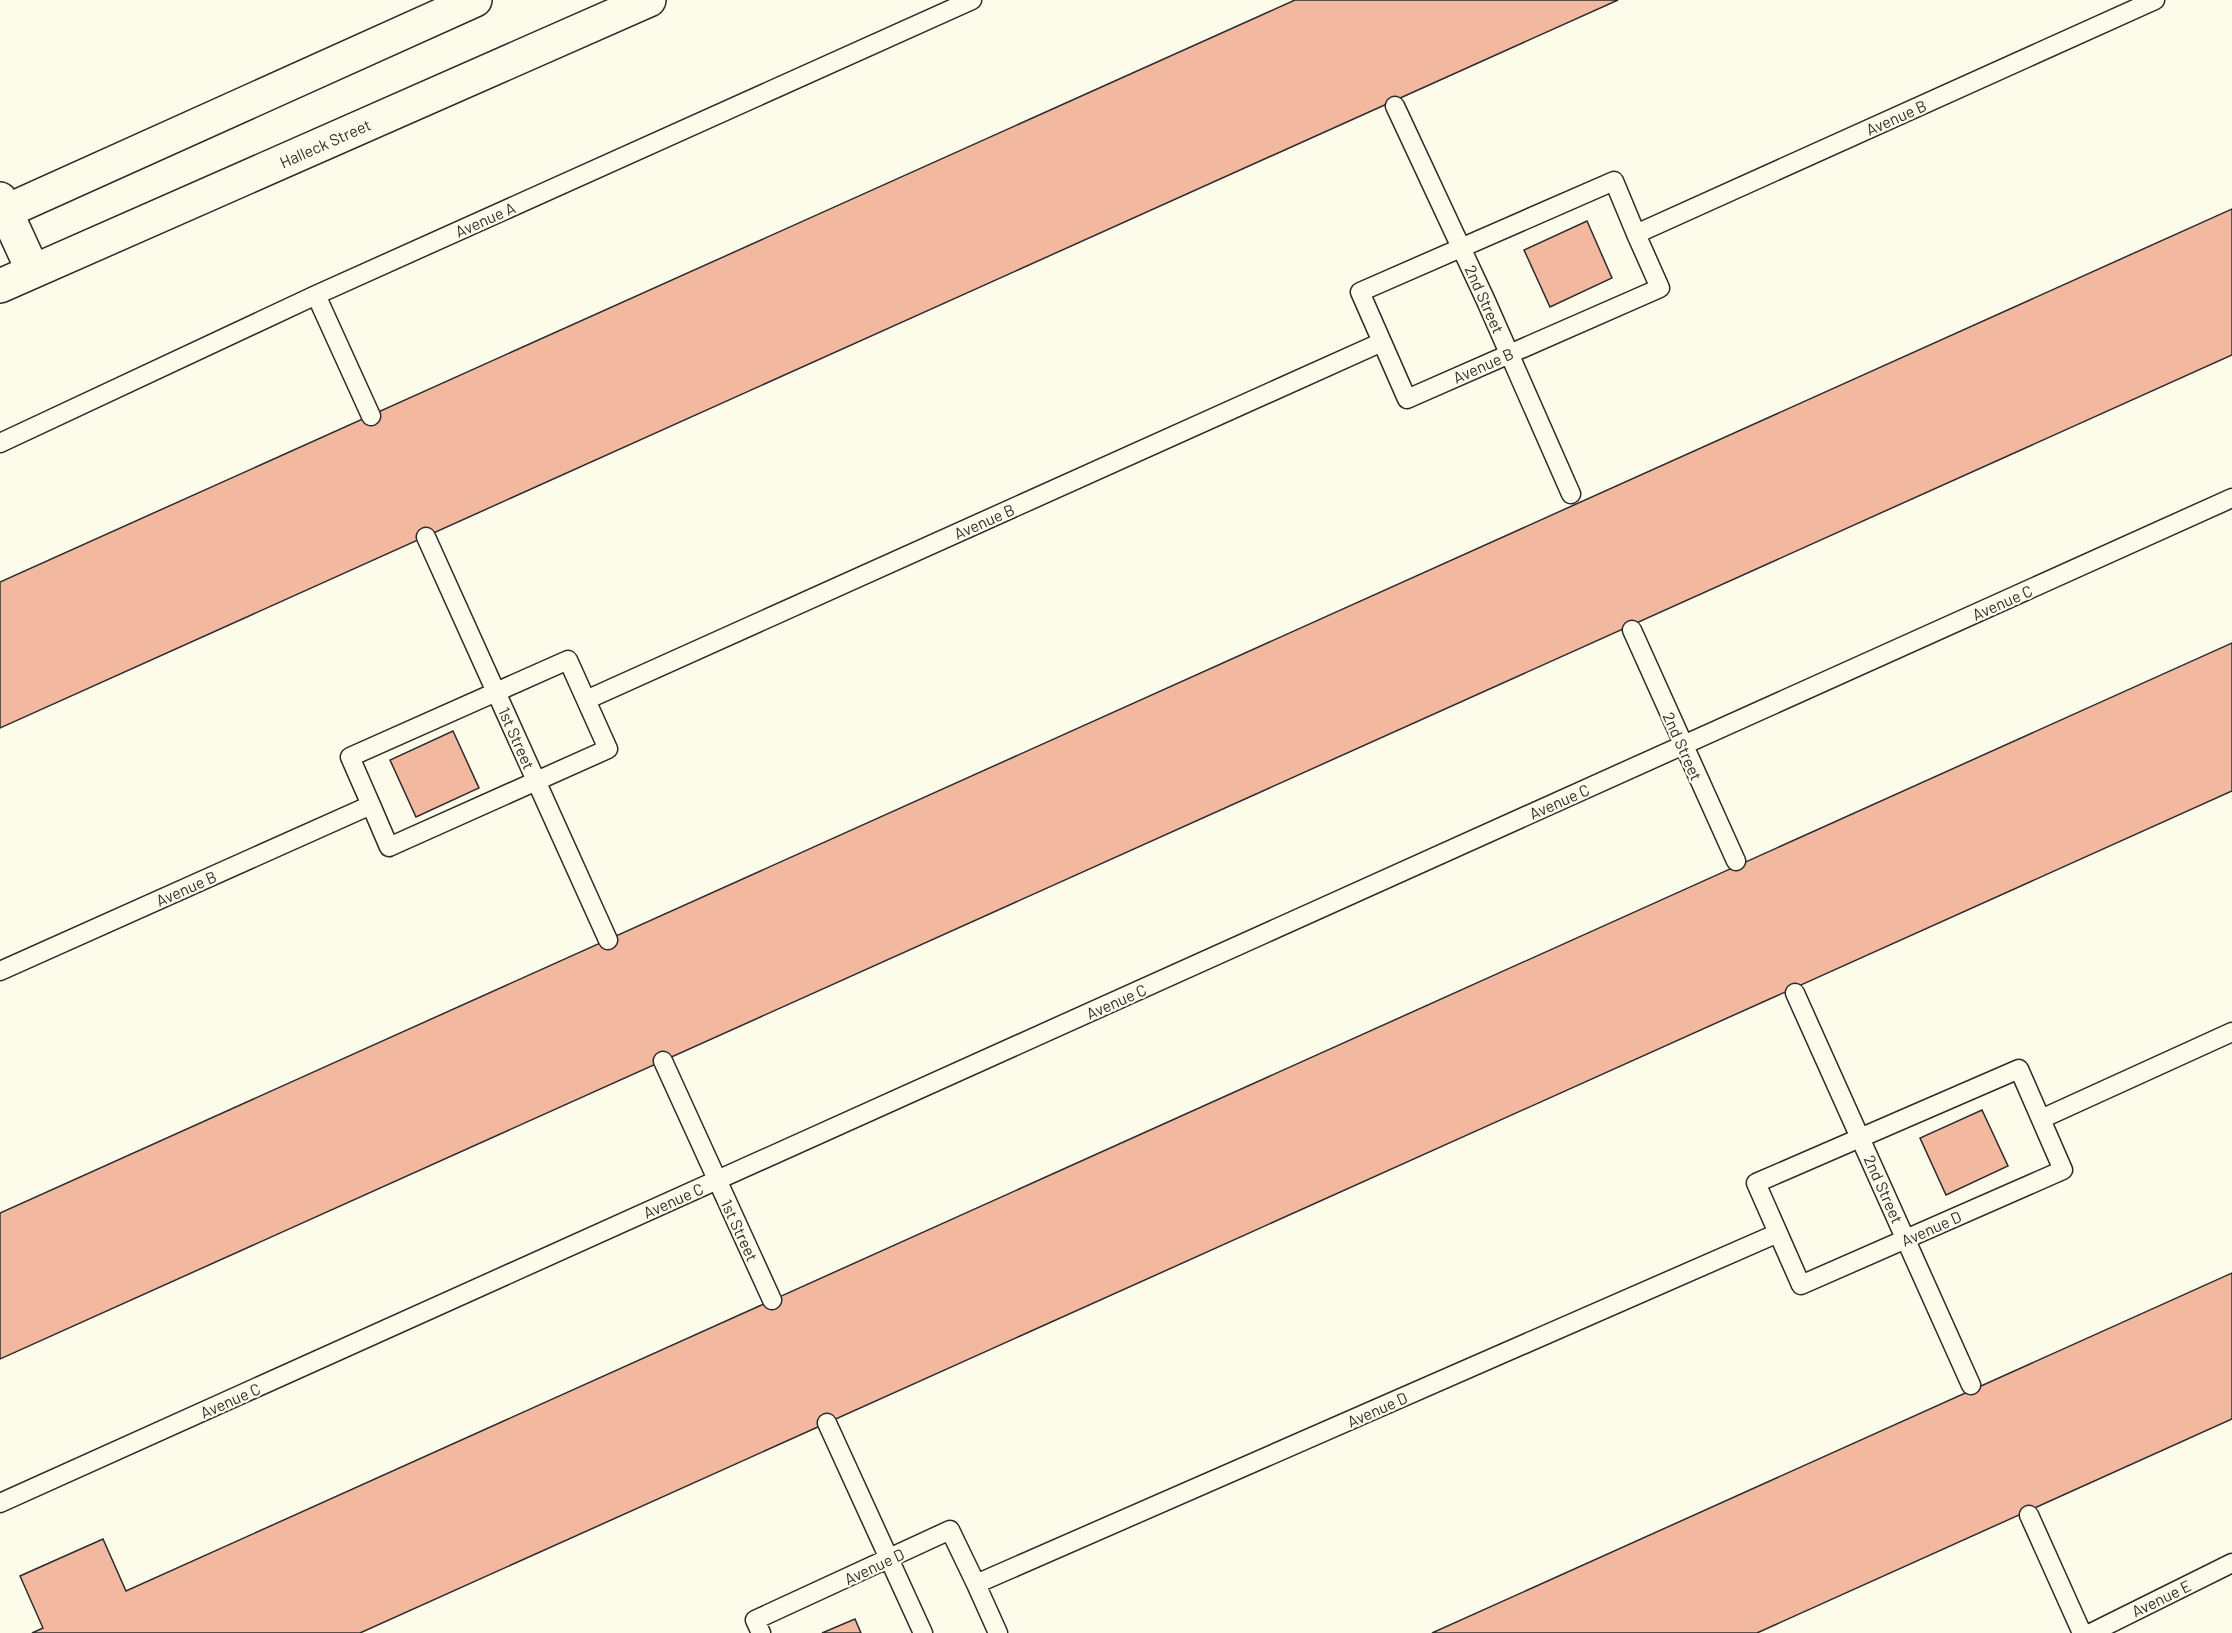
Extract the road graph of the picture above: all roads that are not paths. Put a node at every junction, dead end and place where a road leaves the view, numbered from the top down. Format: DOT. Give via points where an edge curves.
graph roads {
  1 [pos="475,0"];
  2 [pos="649,0"];
  3 [pos="972,0"];
  4 [pos="2155,0"];
  5 [pos="1395,106"];
  6 [pos="2,208"];
  7 [pos="1636,234"];
  8 [pos="1461,248"];
  9 [pos="33,271"];
  10 [pos="0,286"];
  11 [pos="316,295"];
  12 [pos="1383,342"];
  13 [pos="1509,354"];
  14 [pos="371,416"];
  15 [pos="0,443"];
  16 [pos="1572,494"];
  17 [pos="2232,498"];
  18 [pos="426,537"];
  19 [pos="1632,630"];
  20 [pos="496,692"];
  21 [pos="586,700"];
  22 [pos="1683,745"];
  23 [pos="536,781"];
  24 [pos="371,806"];
  25 [pos="1736,861"];
  26 [pos="608,940"];
  27 [pos="0,971"];
  28 [pos="1795,993"];
  29 [pos="2232,1032"];
  30 [pos="663,1061"];
  31 [pos="2041,1119"];
  32 [pos="1861,1138"];
  33 [pos="717,1180"];
  34 [pos="1778,1233"];
  35 [pos="1906,1239"];
  36 [pos="772,1300"];
  37 [pos="1971,1385"];
  38 [pos="827,1423"];
  39 [pos="0,1503"];
  40 [pos="2029,1515"];
  41 [pos="889,1558"];
  42 [pos="2232,1563"];
  43 [pos="976,1584"];
  44 [pos="761,1633"];
  45 [pos="923,1633"];
  46 [pos="998,1633"];
  47 [pos="2082,1633"];
  48 [pos="2091,1633"];
  1 -- 6 [label="main road"];
  2 -- 9 [label="main road, Halleck Street"];
  3 -- 11 [label="lane, Avenue A"];
  4 -- 7 [label="lane, Avenue B"];
  5 -- 8 [label="lane, 2nd Street"];
  6 -- 9 [label="main road"];
  7 -- 8 [label="lane, Avenue B" via="1614,181"];
  7 -- 13 [label="lane, Avenue B" via="1660,288"];
  8 -- 12 [label="lane, Avenue B" via="1360,292"];
  8 -- 13 [label="lane, 2nd Street"];
  9 -- 10 [label="main road, Halleck Street"];
  11 -- 14 [label="lane"];
  11 -- 15 [label="lane, Avenue A"];
  12 -- 13 [label="lane, Avenue B" via="1407,399"];
  12 -- 21 [label="lane, Avenue B"];
  13 -- 16 [label="lane, 2nd Street"];
  17 -- 22 [label="lane, Avenue C"];
  18 -- 20 [label="lane, 1st Street"];
  19 -- 22 [label="lane, 2nd Street"];
  20 -- 21 [label="lane" via="568,660"];
  20 -- 23 [label="lane, 1st Street"];
  20 -- 24 [label="lane" via="350,757"];
  21 -- 23 [label="lane" via="608,749"];
  22 -- 25 [label="lane, 2nd Street"];
  22 -- 33 [label="lane, Avenue C"];
  23 -- 24 [label="lane" via="389,846"];
  23 -- 26 [label="lane, 1st Street"];
  24 -- 27 [label="lane, Avenue B"];
  28 -- 32 [label="lane, 2nd Street"];
  29 -- 31 [label="lane"];
  30 -- 33 [label="lane, 1st Street"];
  31 -- 32 [label="lane, Avenue D" via="2019,1069"];
  31 -- 35 [label="lane, Avenue D" via="2063,1170"];
  32 -- 34 [label="lane, Avenue D" via="1756,1183"];
  32 -- 35 [label="lane, 2nd Street"];
  33 -- 36 [label="lane, 1st Street"];
  33 -- 39 [label="lane, Avenue C"];
  34 -- 35 [label="lane, Avenue D" via="1801,1285"];
  34 -- 43 [label="lane, Avenue D"];
  35 -- 37 [label="lane, 2nd Street"];
  38 -- 41 [label="lane"];
  40 -- 47 [label="lane"];
  41 -- 43 [label="lane, Avenue D" via="950,1530"];
  41 -- 44 [label="lane, Avenue D" via="755,1620"];
  41 -- 45 [label="lane"];
  42 -- 48 [label="lane, Avenue E"];
  43 -- 46 [label="lane, Avenue D"];
}
